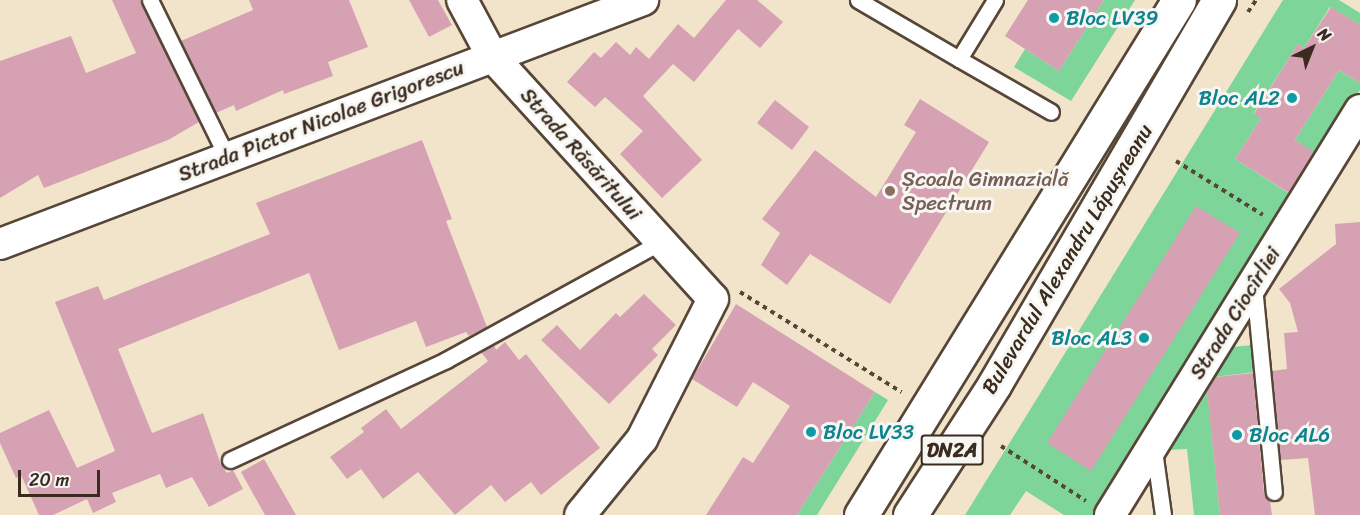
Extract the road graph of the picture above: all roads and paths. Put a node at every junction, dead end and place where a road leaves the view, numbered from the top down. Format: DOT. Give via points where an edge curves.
graph roads {
  1 [pos="150,0"];
  2 [pos="462,0"];
  3 [pos="643,0"];
  4 [pos="858,0"];
  5 [pos="995,0"];
  6 [pos="1179,0"];
  7 [pos="1219,0"];
  8 [pos="492,56"];
  9 [pos="959,59"];
  10 [pos="1360,111"];
  11 [pos="1051,112"];
  12 [pos="227,157"];
  13 [pos="1176,161"];
  14 [pos="1287,230"];
  15 [pos="661,242"];
  16 [pos="0,244"];
  17 [pos="1254,283"];
  18 [pos="713,299"];
  19 [pos="902,392"];
  20 [pos="1153,445"];
  21 [pos="1001,446"];
  22 [pos="230,460"];
  23 [pos="1274,492"];
  24 [pos="1100,509"];
  25 [pos="580,515"];
  26 [pos="861,515"];
  27 [pos="910,515"];
  28 [pos="1163,515"];
  1 -- 12 [label="lane"];
  2 -- 8 [label="street, Strada Răsăritului"];
  3 -- 8 [label="street, Strada Pictor Nicolae Grigorescu"];
  4 -- 9 [label="lane"];
  5 -- 9 [label="lane"];
  6 -- 26 [label="main road, Bulevardul Alexandru Lăpușneanu"];
  7 -- 27 [label="main road, Bulevardul Alexandru Lăpușneanu / DN2A" via="994,385"];
  8 -- 12 [label="street, Strada Pictor Nicolae Grigorescu"];
  8 -- 15 [label="street, Strada Răsăritului"];
  9 -- 11 [label="lane"];
  10 -- 14 [label="street, Strada Ciocîrliei"];
  12 -- 16 [label="street, Strada Pictor Nicolae Grigorescu"];
  13 -- 14 [label="path"];
  14 -- 17 [label="street, Strada Ciocîrliei"];
  15 -- 18 [label="street, Strada Răsăritului"];
  15 -- 22 [label="lane" via="447,360"];
  17 -- 20 [label="street, Strada Ciocîrliei"];
  17 -- 23 [label="lane"];
  18 -- 19 [label="path" via="741,291"];
  18 -- 25 [label="street" via="642,439"];
  20 -- 24 [label="street, Strada Ciocîrliei"];
  20 -- 28 [label="lane"];
  21 -- 24 [label="path"];
}
